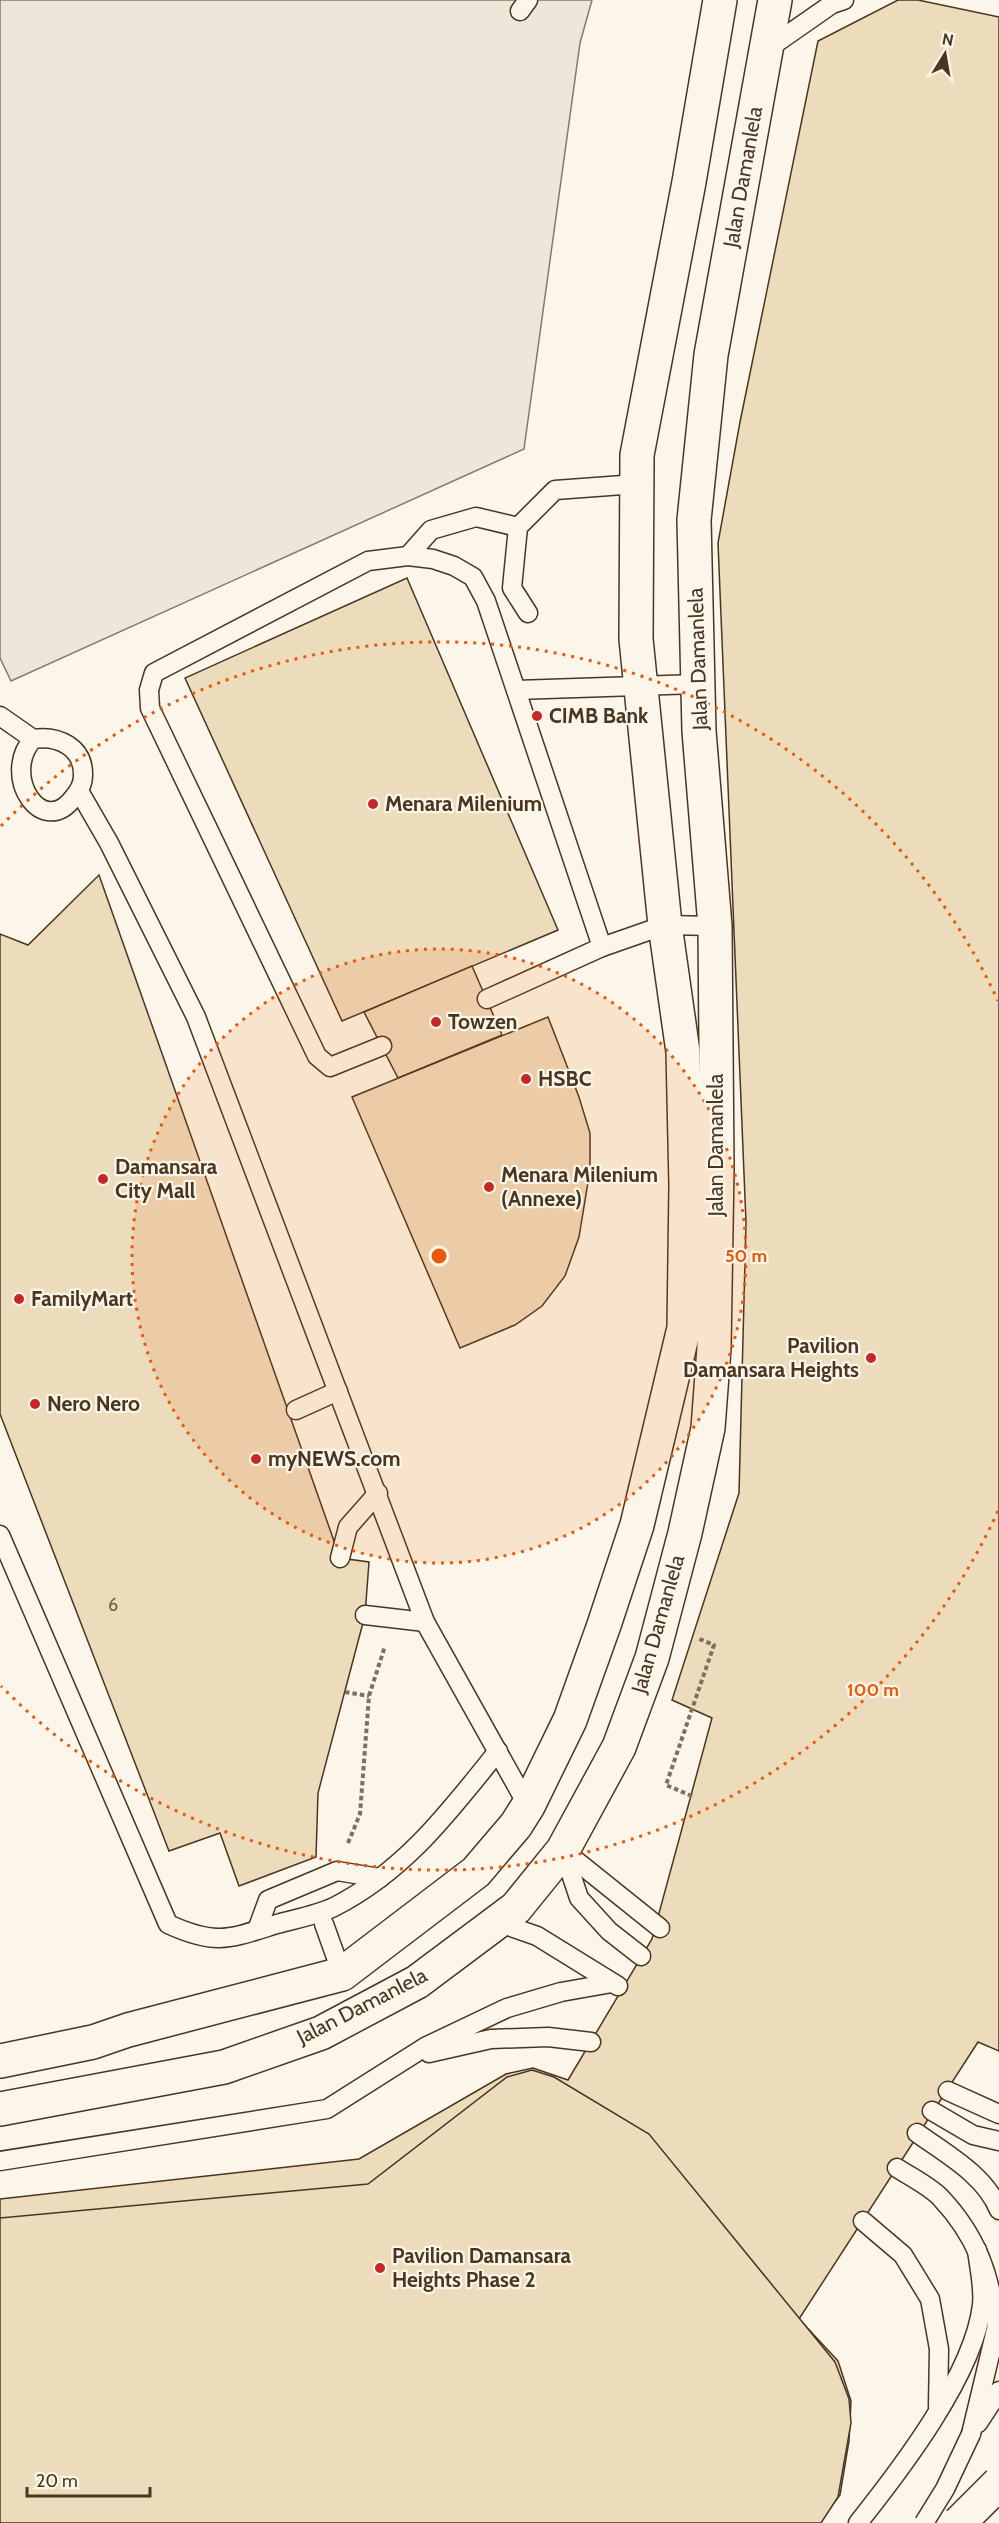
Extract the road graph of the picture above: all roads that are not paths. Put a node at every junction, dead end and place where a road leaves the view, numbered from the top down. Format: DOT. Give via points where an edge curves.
graph roads {
  1 [pos="720,0"];
  2 [pos="776,0"];
  3 [pos="844,0"];
  4 [pos="766,50"];
  5 [pos="637,483"];
  6 [pos="518,527"];
  7 [pos="408,556"];
  8 [pos="528,613"];
  9 [pos="697,684"];
  10 [pos="641,686"];
  11 [pos="516,690"];
  12 [pos="0,716"];
  13 [pos="33,739"];
  14 [pos="79,791"];
  15 [pos="665,925"];
  16 [pos="715,926"];
  17 [pos="603,947"];
  18 [pos="487,999"];
  19 [pos="382,1046"];
  20 [pos="338,1391"];
  21 [pos="296,1410"];
  22 [pos="378,1493"];
  23 [pos="0,1535"];
  24 [pos="340,1558"];
  25 [pos="365,1615"];
  26 [pos="425,1623"];
  27 [pos="498,1751"];
  28 [pos="528,1806"];
  29 [pos="562,1850"];
  30 [pos="380,1878"];
  31 [pos="497,1922"];
  32 [pos="324,1924"];
  33 [pos="660,1928"];
  34 [pos="257,1930"];
  35 [pos="641,1956"];
  36 [pos="342,1974"];
  37 [pos="591,2042"];
  38 [pos="93,2043"];
  39 [pos="403,2059"];
  40 [pos="0,2061"];
  41 [pos="143,2081"];
  42 [pos="948,2091"];
  43 [pos="0,2109"];
  44 [pos="932,2111"];
  45 [pos="999,2114"];
  46 [pos="917,2133"];
  47 [pos="999,2141"];
  48 [pos="0,2162"];
  49 [pos="897,2168"];
  50 [pos="999,2210"];
  51 [pos="863,2221"];
  52 [pos="978,2250"];
  53 [pos="998,2322"];
  54 [pos="999,2391"];
  55 [pos="938,2412"];
  56 [pos="971,2434"];
  57 [pos="999,2483"];
  58 [pos="858,2523"];
  59 [pos="924,2523"];
  60 [pos="959,2523"];
  1 -- 5 [label="main road, Jalan Damanlela" via="637,454"];
  2 -- 4 [label="main road, Jalan Damanlela"];
  3 -- 4 [label="lane" via="832,4"];
  4 -- 9 [label="main road, Jalan Damanlela" via="711,355 694,520"];
  5 -- 6 [label="lane" via="555,490"];
  5 -- 10 [label="main road, Jalan Damanlela" via="636,639"];
  6 -- 7 [label="lane" via="476,517 431,530"];
  6 -- 8 [label="lane" via="512,588"];
  7 -- 11 [label="lane" via="454,566 473,578 486,601"];
  7 -- 19 [label="lane" via="368,561 154,673 149,690 150,708 316,1056 330,1067"];
  9 -- 10 [label="lane"];
  9 -- 16 [label="main road, Jalan Damanlela"];
  10 -- 11 [label="lane"];
  10 -- 15 [label="main road, Jalan Damanlela"];
  11 -- 17 [label="lane"];
  12 -- 13 [label="lane"];
  13 -- 14 [label="lane" via="58,739 78,754 83,766"];
  13 -- 14 [label="lane" via="22,746 10,766 9,778 18,798 26,805 48,811 71,801"];
  14 -- 20 [label="lane" via="195,1017"];
  15 -- 16 [label="lane"];
  15 -- 17 [label="lane"];
  15 -- 28 [label="main road, Jalan Damanlela" via="683,1052 684,1329 637,1525 570,1720"];
  16 -- 29 [label="main road, Jalan Damanlela" via="714,1348 708,1428 652,1658 619,1747"];
  17 -- 18 [label="lane"];
  20 -- 21 [label="lane"];
  20 -- 22 [label="lane"];
  22 -- 24 [label="lane" via="348,1527"];
  22 -- 26 [label="lane"];
  23 -- 34 [label="lane" via="168,1924 195,1937 230,1939"];
  25 -- 26 [label="lane"];
  26 -- 27 [label="lane"];
  27 -- 28 [label="lane"];
  27 -- 30 [label="lane" via="413,1852"];
  28 -- 29 [label="main road"];
  28 -- 36 [label="main road, Jalan Damanlela" via="476,1872"];
  29 -- 31 [label="main road, Jalan Damanlela" via="516,1908"];
  29 -- 33 [label="lane"];
  29 -- 35 [label="lane" via="579,1898 609,1931"];
  30 -- 34 [label="lane" via="332,1907"];
  30 -- 34 [label="lane" via="337,1871 268,1900"];
  31 -- 39 [label="lane" via="537,1936 617,1986 561,1992 507,2008"];
  31 -- 41 [label="main road, Jalan Damanlela" via="417,1982 321,2033 224,2067"];
  32 -- 36 [label="lane"];
  36 -- 38 [label="main road, Jalan Damanlela" via="128,2030"];
  37 -- 39 [label="lane" via="548,2037 491,2039"];
  38 -- 40 [label="main road, Jalan Damanlela"];
  38 -- 41 [label="main road"];
  39 -- 48 [label="lane" via="327,2109"];
  41 -- 43 [label="main road, Jalan Damanlela"];
  42 -- 45 [label="lane"];
  44 -- 47 [label="lane" via="973,2135"];
  46 -- 50 [label="lane" via="993,2194"];
  49 -- 52 [label="lane" via="939,2196"];
  51 -- 55 [label="lane" via="903,2255 930,2299 939,2349"];
  52 -- 53 [label="lane"];
  52 -- 55 [label="lane" via="982,2304 972,2348"];
  53 -- 55 [label="lane"];
  53 -- 56 [label="lane"];
  54 -- 56 [label="lane"];
  55 -- 58 [label="lane"];
  56 -- 59 [label="lane, bridge"];
  57 -- 60 [label="main road, bridge"];
}
